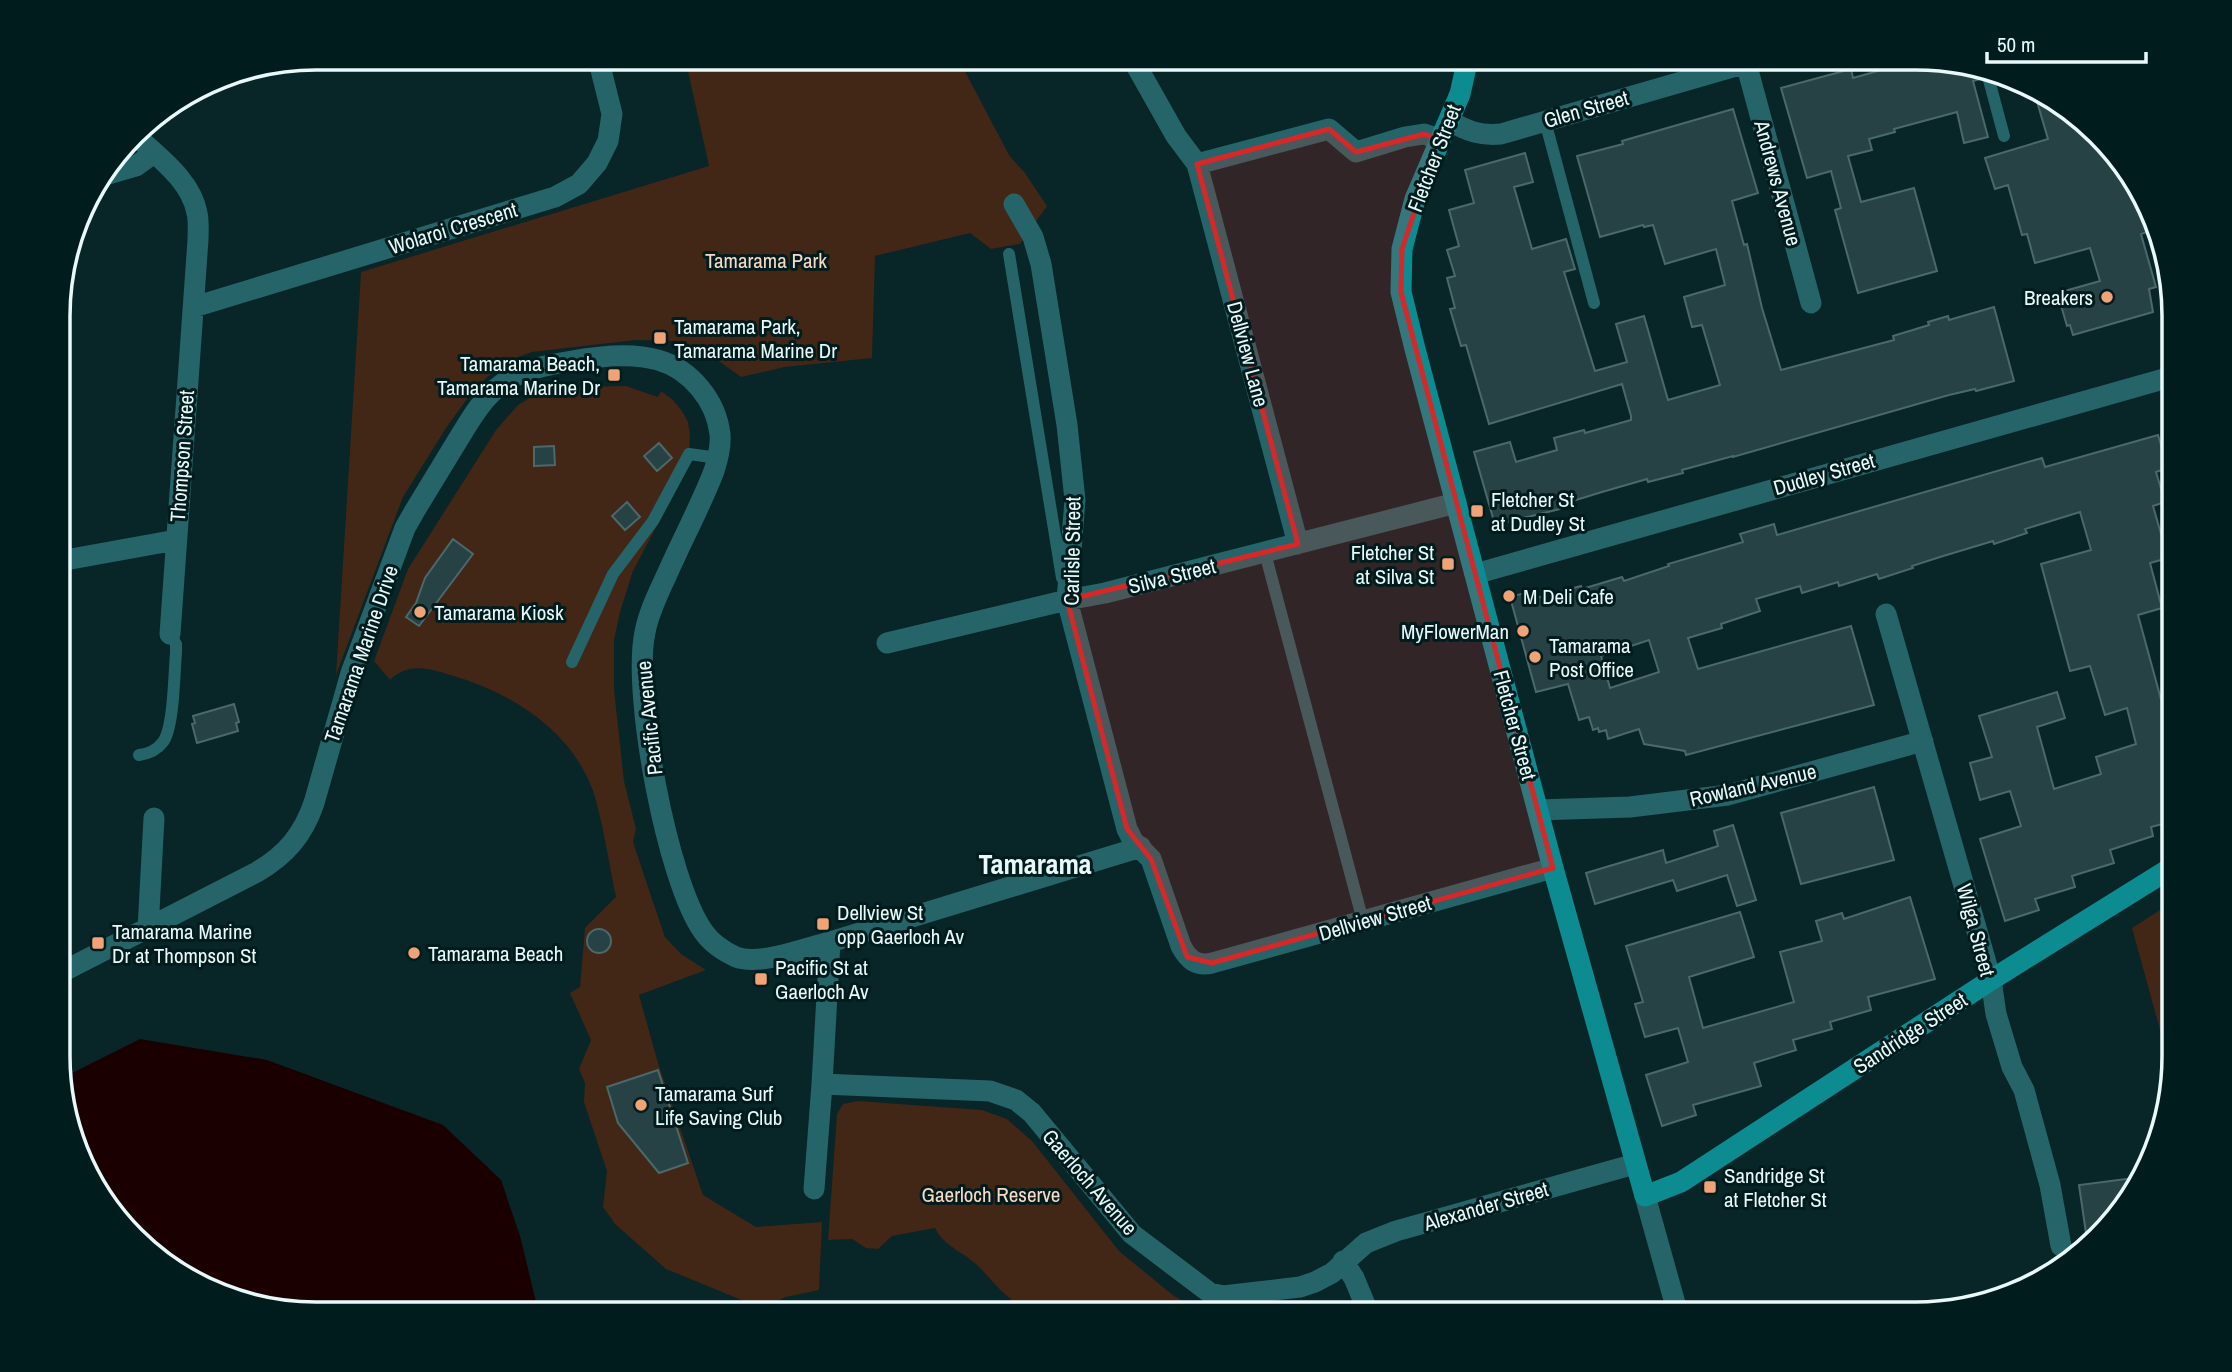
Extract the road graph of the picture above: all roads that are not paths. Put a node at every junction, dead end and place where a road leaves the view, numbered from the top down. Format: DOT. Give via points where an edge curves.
graph roads {
  1 [pos="1139,70"];
  2 [pos="1466,70"];
  3 [pos="1720,70"];
  4 [pos="1757,70"];
  5 [pos="601,71"];
  6 [pos="1989,81"];
  7 [pos="1545,121"];
  8 [pos="1444,130"];
  9 [pos="2004,136"];
  10 [pos="142,142"];
  11 [pos="154,153"];
  12 [pos="1197,164"];
  13 [pos="118,171"];
  14 [pos="1014,204"];
  15 [pos="1009,254"];
  16 [pos="1594,303"];
  17 [pos="1811,303"];
  18 [pos="194,307"];
  19 [pos="659,360"];
  20 [pos="2161,379"];
  21 [pos="718,458"];
  22 [pos="1456,503"];
  23 [pos="176,540"];
  24 [pos="1298,544"];
  25 [pos="1265,552"];
  26 [pos="70,559"];
  27 [pos="1475,574"];
  28 [pos="1066,600"];
  29 [pos="1886,614"];
  30 [pos="170,634"];
  31 [pos="887,643"];
  32 [pos="572,662"];
  33 [pos="1923,741"];
  34 [pos="139,755"];
  35 [pos="1538,810"];
  36 [pos="154,818"];
  37 [pos="1140,847"];
  38 [pos="1553,868"];
  39 [pos="2162,874"];
  40 [pos="1363,921"];
  41 [pos="148,929"];
  42 [pos="830,942"];
  43 [pos="1196,963"];
  44 [pos="70,968"];
  45 [pos="1991,981"];
  46 [pos="822,1084"];
  47 [pos="1635,1164"];
  48 [pos="814,1189"];
  49 [pos="1645,1196"];
  50 [pos="2061,1246"];
  51 [pos="1343,1261"];
  52 [pos="1364,1301"];
  53 [pos="1674,1301"];
  1 -- 12 [label="street"];
  2 -- 8 [label="street, Fletcher Street"];
  3 -- 7 [label="street, Glen Street"];
  4 -- 17 [label="street, Andrews Avenue"];
  5 -- 18 [label="street, Wolaroi Crescent" via="612,114 608,141 579,184 555,197"];
  6 -- 9 [label="lane"];
  7 -- 8 [label="street, Glen Street" via="1501,134"];
  7 -- 16 [label="lane"];
  8 -- 12 [label="street, Glen Street" via="1356,152 1329,130"];
  8 -- 22 [label="street, Fletcher Street" via="1415,198 1402,249 1401,282"];
  10 -- 11 [label="street, Thompson Street"];
  11 -- 13 [label="street" via="136,166"];
  11 -- 18 [label="street, Thompson Street" via="183,182 197,212"];
  12 -- 24 [label="street, Dellview Lane"];
  14 -- 28 [label="street, Carlisle Street" via="1034,237 1041,264 1067,425 1075,500"];
  15 -- 28 [label="lane"];
  18 -- 23 [label="street, Thompson Street"];
  19 -- 21 [label="street, Pacific Avenue" via="683,373 708,398 720,433"];
  19 -- 41 [label="street, Tamarama Marine Drive" via="614,356 549,364 521,373 489,395 405,528 351,673 302,832 270,864"];
  20 -- 27 [label="street, Dudley Street"];
  21 -- 32 [label="lane" via="689,454 653,521 613,575"];
  21 -- 42 [label="street, Pacific Avenue" via="651,611 642,649 643,694 667,837 695,918 723,951 758,959"];
  22 -- 24 [label="street, Silva Street"];
  22 -- 27 [label="street, Fletcher Street"];
  23 -- 26 [label="street"];
  23 -- 30 [label="street, Thompson Street"];
  24 -- 25 [label="street, Silva Street"];
  25 -- 28 [label="street, Silva Street"];
  25 -- 40 [label="lane"];
  27 -- 35 [label="street, Fletcher Street"];
  28 -- 31 [label="street, Silva Street"];
  28 -- 37 [label="street, Carlisle Street" via="1127,830"];
  29 -- 33 [label="street, Wilga Street"];
  30 -- 34 [label="lane, Thompson Street" via="176,653 169,727 158,746"];
  33 -- 35 [label="street, Rowland Avenue" via="1728,795 1630,807"];
  33 -- 45 [label="street, Wilga Street"];
  35 -- 38 [label="street, Fletcher Street"];
  36 -- 41 [label="street"];
  37 -- 42 [label="street"];
  37 -- 43 [label="street, Carlisle Street" via="1151,859 1181,946"];
  38 -- 40 [label="street, Dellview Street"];
  38 -- 47 [label="street, Fletcher Street"];
  39 -- 45 [label="street, Sandridge Street"];
  40 -- 43 [label="street, Dellview Street" via="1212,963"];
  41 -- 44 [label="street, Tamarama Marine Drive"];
  42 -- 46 [label="street"];
  45 -- 49 [label="street, Sandridge Street" via="1681,1182"];
  45 -- 50 [label="street, Wilga Street" via="1996,1014 2024,1090 2050,1185"];
  46 -- 48 [label="street"];
  46 -- 51 [label="street, Gaerloch Avenue" via="990,1091 1016,1100 1032,1113 1132,1234 1210,1293 1223,1296 1300,1287 1324,1278"];
  47 -- 49 [label="street, Fletcher Street"];
  47 -- 51 [label="street, Alexander Street" via="1396,1231 1366,1243"];
  49 -- 53 [label="street, Fletcher Street"];
  51 -- 52 [label="street"];
}
